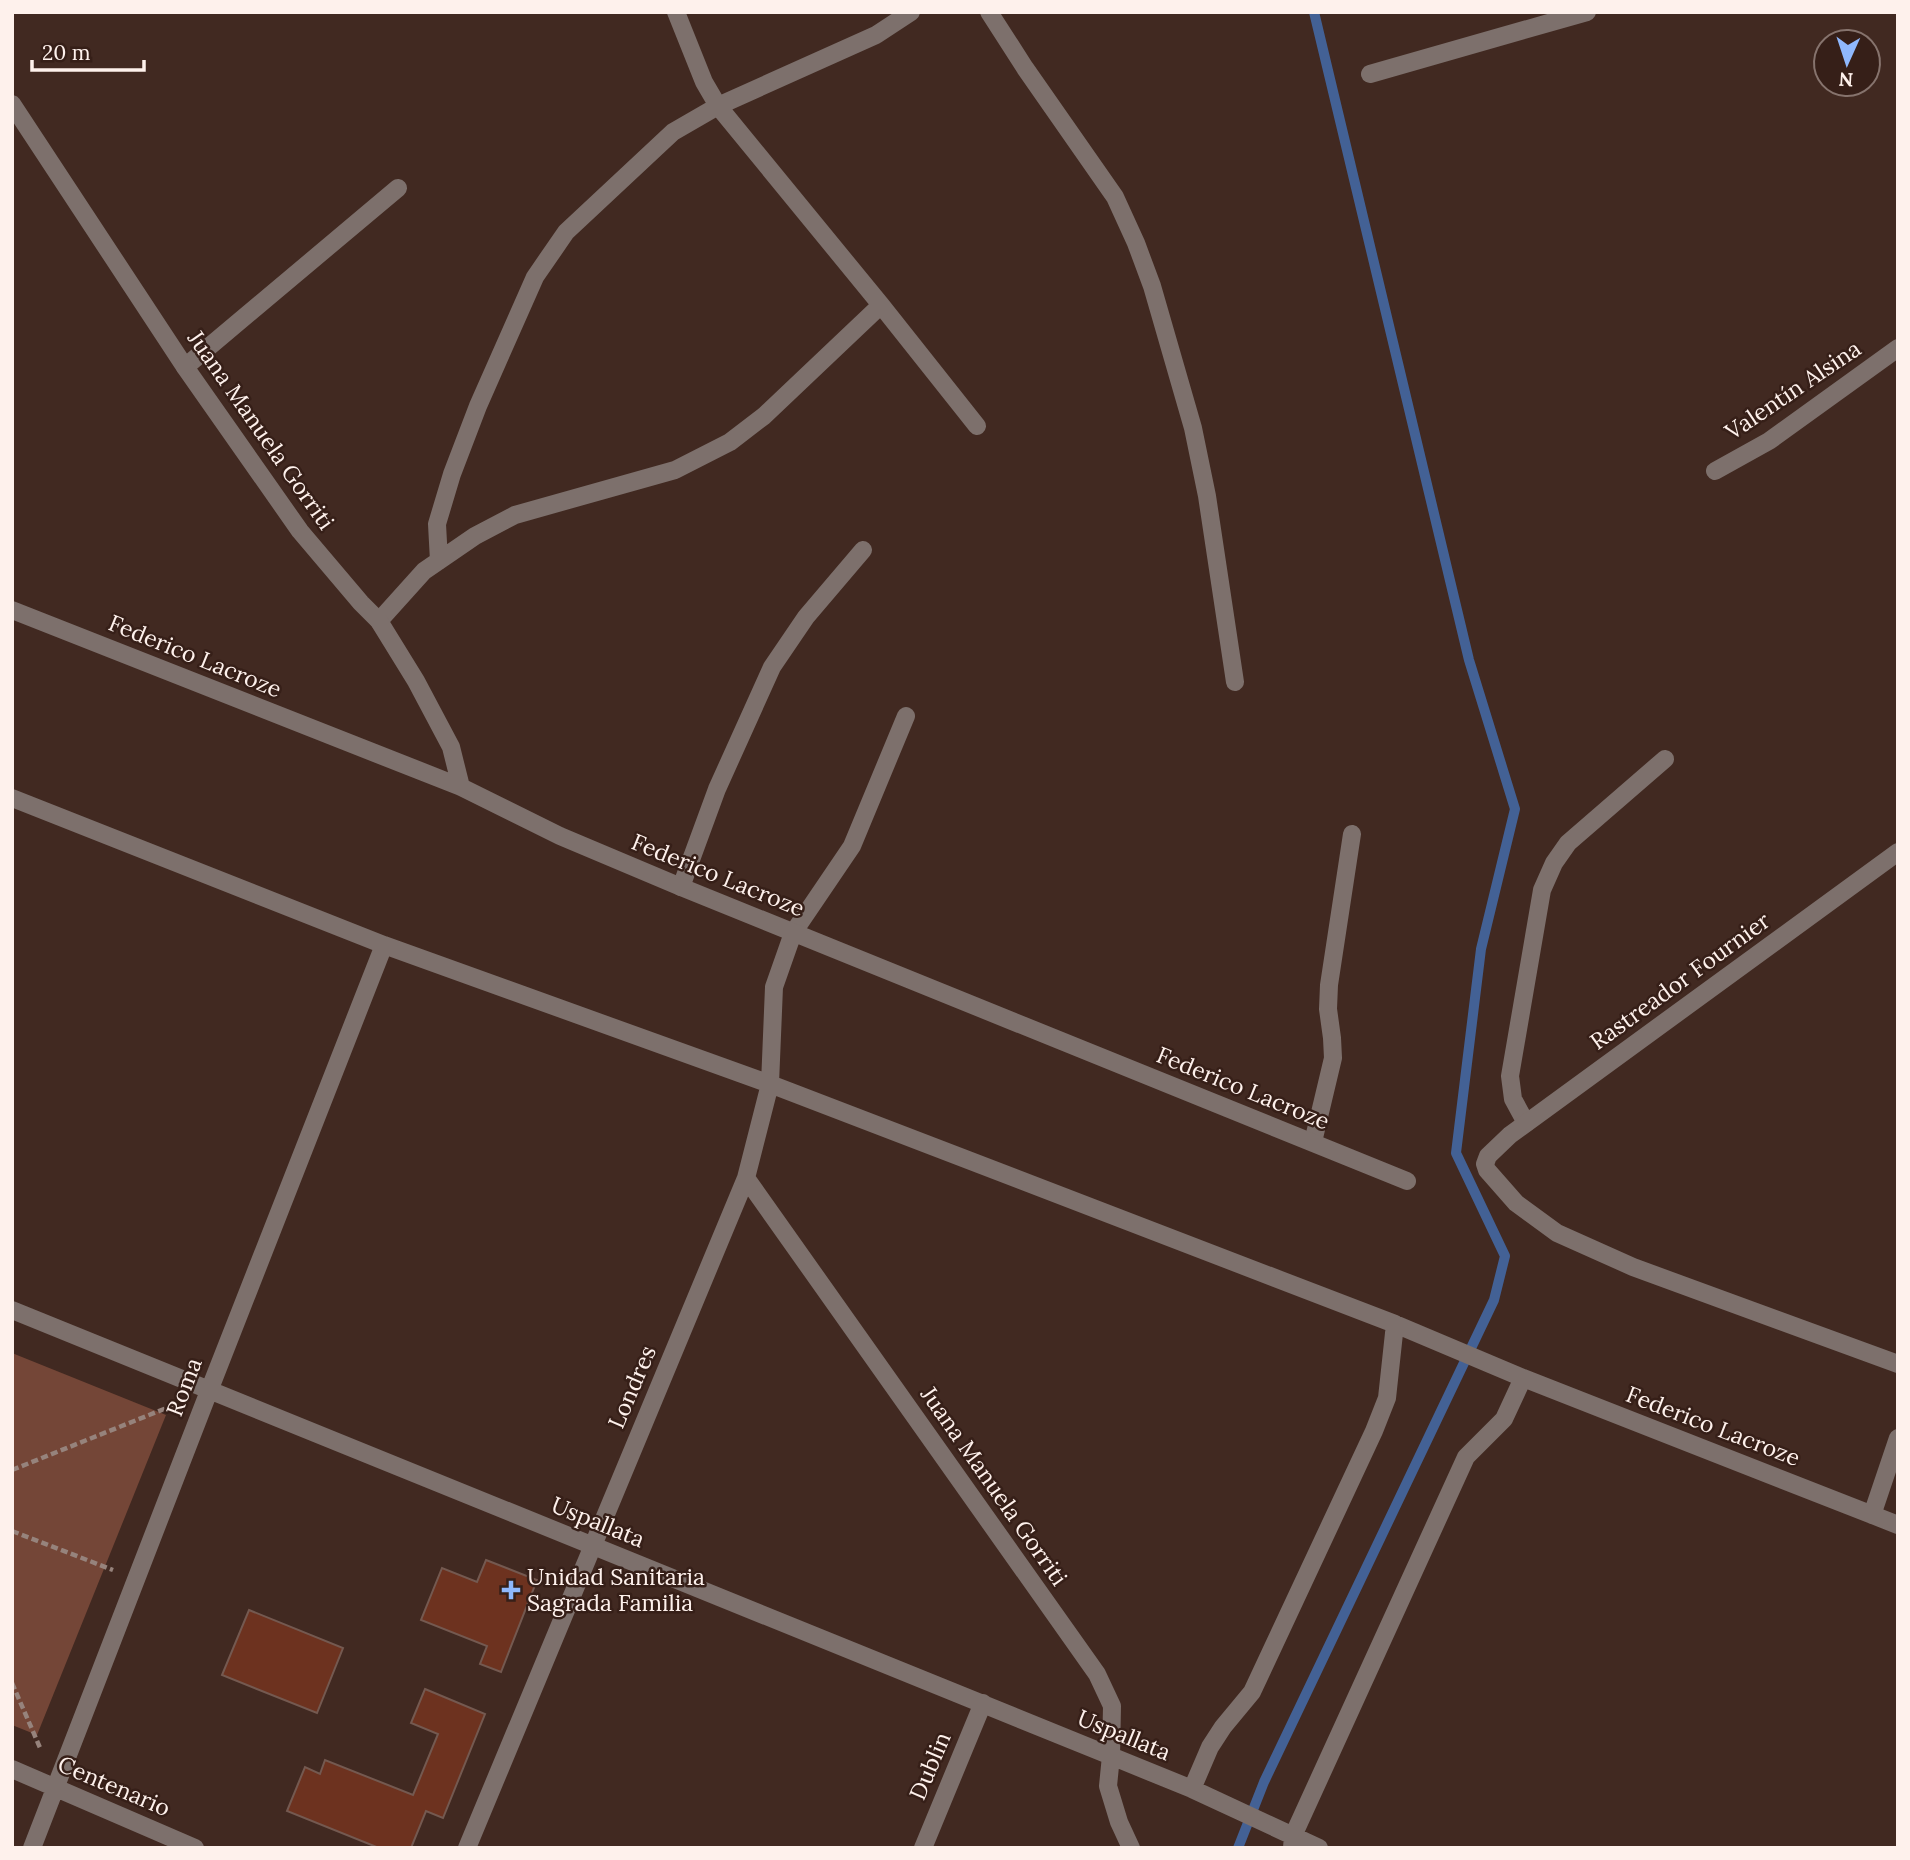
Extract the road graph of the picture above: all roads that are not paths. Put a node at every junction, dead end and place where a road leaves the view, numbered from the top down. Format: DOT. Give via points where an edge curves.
graph roads {
  1 [pos="677,12"];
  2 [pos="911,12"];
  3 [pos="989,12"];
  4 [pos="1587,12"];
  5 [pos="1370,74"];
  6 [pos="13,105"];
  7 [pos="718,106"];
  8 [pos="398,188"];
  9 [pos="881,305"];
  10 [pos="1898,348"];
  11 [pos="185,368"];
  12 [pos="977,426"];
  13 [pos="1715,471"];
  14 [pos="863,550"];
  15 [pos="439,561"];
  16 [pos="12,610"];
  17 [pos="379,621"];
  18 [pos="1235,682"];
  19 [pos="906,716"];
  20 [pos="1665,759"];
  21 [pos="461,787"];
  22 [pos="12,797"];
  23 [pos="1352,834"];
  24 [pos="1898,852"];
  25 [pos="681,887"];
  26 [pos="793,933"];
  27 [pos="384,945"];
  28 [pos="770,1084"];
  29 [pos="1526,1123"];
  30 [pos="1313,1142"];
  31 [pos="746,1178"];
  32 [pos="1407,1181"];
  33 [pos="12,1310"];
  34 [pos="1403,1328"];
  35 [pos="1898,1364"];
  36 [pos="1523,1378"];
  37 [pos="209,1391"];
  38 [pos="1898,1438"];
  39 [pos="1872,1515"];
  40 [pos="1898,1525"];
  41 [pos="591,1546"];
  42 [pos="983,1703"];
  43 [pos="1111,1756"];
  44 [pos="12,1769"];
  45 [pos="57,1788"];
  46 [pos="1192,1789"];
  47 [pos="1293,1842"];
  48 [pos="32,1848"];
  49 [pos="195,1848"];
  50 [pos="467,1848"];
  51 [pos="923,1848"];
  52 [pos="1130,1848"];
  53 [pos="1319,1848"];
  1 -- 7 [label="street"];
  2 -- 7 [label="street" via="876,35"];
  3 -- 18 [label="street" via="1115,197 1152,286 1193,428"];
  4 -- 5 [label="street"];
  6 -- 11 [label="street, Juana Manuela Gorriti"];
  7 -- 9 [label="street"];
  7 -- 15 [label="street" via="673,132 566,232 535,277 452,474 437,524"];
  8 -- 11 [label="street"];
  9 -- 12 [label="street"];
  9 -- 15 [label="street" via="764,416 730,442 675,470 515,515"];
  10 -- 13 [label="street, Valentín Alsina" via="1769,441"];
  11 -- 17 [label="street, Juana Manuela Gorriti" via="300,531"];
  14 -- 25 [label="street" via="806,617 772,667 716,789"];
  15 -- 17 [label="street" via="424,570"];
  16 -- 21 [label="street, Federico Lacroze"];
  17 -- 21 [label="street, Juana Manuela Gorriti" via="451,747"];
  19 -- 26 [label="street, Londres" via="852,846"];
  20 -- 29 [label="street" via="1568,843 1542,890 1510,1076 1513,1098"];
  21 -- 25 [label="street, Federico Lacroze" via="560,836"];
  22 -- 27 [label="street, Federico Lacroze"];
  23 -- 30 [label="street" via="1329,985 1333,1058"];
  24 -- 29 [label="street, Rastreador Fournier"];
  25 -- 26 [label="street, Federico Lacroze"];
  26 -- 28 [label="street, Londres" via="774,987"];
  26 -- 30 [label="street, Federico Lacroze"];
  27 -- 28 [label="street, Federico Lacroze"];
  27 -- 37 [label="street, Roma"];
  28 -- 31 [label="street, Londres"];
  28 -- 34 [label="street, Federico Lacroze"];
  29 -- 35 [label="street, Rastreador Fournier" via="1493,1151 1485,1164 1516,1203 1557,1233 1633,1267"];
  30 -- 32 [label="street, Federico Lacroze"];
  31 -- 41 [label="street, Londres"];
  31 -- 43 [label="street, Juana Manuela Gorriti" via="1097,1674 1112,1706"];
  33 -- 37 [label="street, Uspallata"];
  34 -- 36 [label="street, Federico Lacroze"];
  34 -- 46 [label="street" via="1387,1398 1374,1431 1252,1692 1210,1747"];
  36 -- 39 [label="street, Federico Lacroze"];
  36 -- 47 [label="street" via="1504,1419 1466,1457"];
  37 -- 41 [label="street, Uspallata"];
  37 -- 45 [label="street, Roma"];
  38 -- 39 [label="street"];
  39 -- 40 [label="street, Federico Lacroze"];
  41 -- 42 [label="street, Uspallata"];
  41 -- 50 [label="street, Londres"];
  42 -- 43 [label="street, Uspallata"];
  42 -- 51 [label="street, Dublin"];
  43 -- 46 [label="street, Uspallata"];
  43 -- 52 [label="street, Juana Manuela Gorriti" via="1108,1786"];
  44 -- 45 [label="street, Centenario"];
  45 -- 48 [label="street, Roma"];
  45 -- 49 [label="street, Centenario"];
  46 -- 47 [label="street, Uspallata" via="1271,1825"];
  47 -- 53 [label="street, Uspallata"];
}
